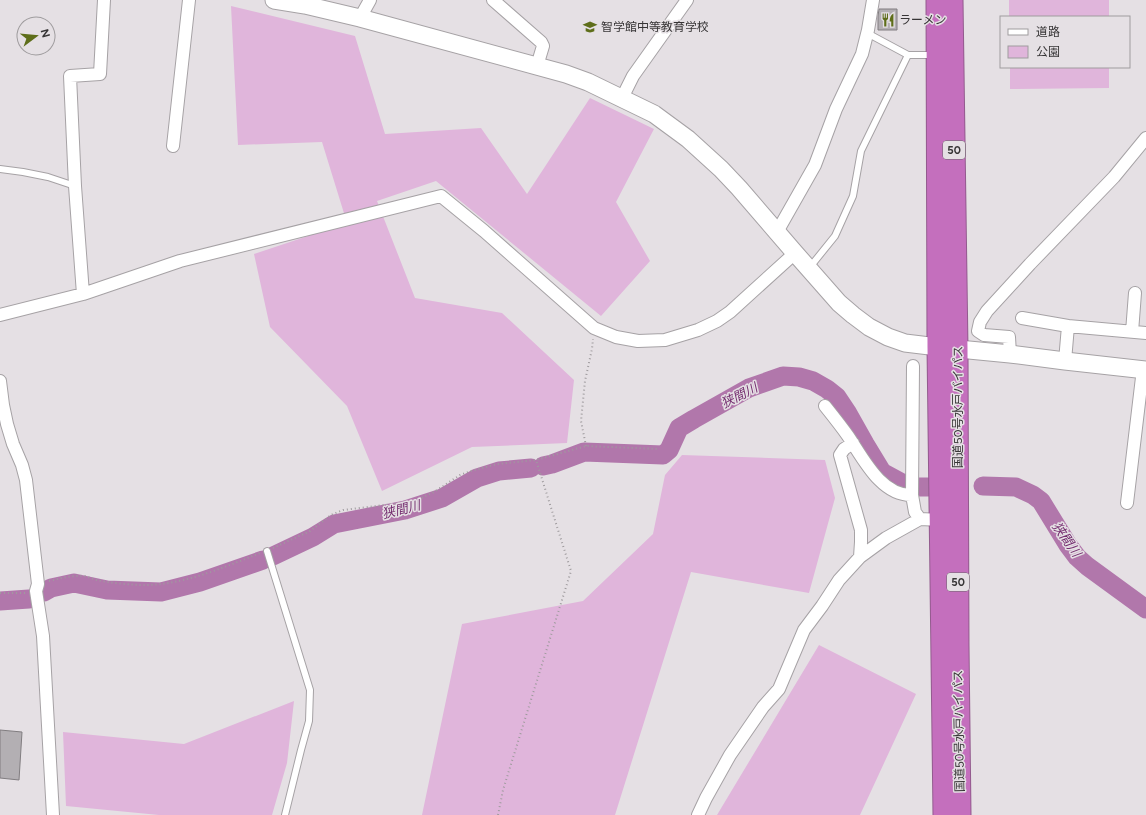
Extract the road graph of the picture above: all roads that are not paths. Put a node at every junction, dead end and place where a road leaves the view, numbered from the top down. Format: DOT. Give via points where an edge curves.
graph roads {
  1 [pos="104,0"];
  2 [pos="189,0"];
  3 [pos="274,0"];
  4 [pos="370,0"];
  5 [pos="493,0"];
  6 [pos="687,0"];
  7 [pos="873,0"];
  8 [pos="937,0"];
  9 [pos="952,0"];
  10 [pos="360,18"];
  11 [pos="867,33"];
  12 [pos="908,55"];
  13 [pos="937,56"];
  14 [pos="537,66"];
  15 [pos="622,98"];
  16 [pos="1146,138"];
  17 [pos="173,146"];
  18 [pos="0,169"];
  19 [pos="75,186"];
  20 [pos="777,232"];
  21 [pos="795,253"];
  22 [pos="808,268"];
  23 [pos="1135,293"];
  24 [pos="83,294"];
  25 [pos="0,315"];
  26 [pos="1022,318"];
  27 [pos="1068,326"];
  28 [pos="1132,332"];
  29 [pos="1146,333"];
  30 [pos="948,348"];
  31 [pos="1010,354"];
  32 [pos="1065,361"];
  33 [pos="913,366"];
  34 [pos="1144,370"];
  35 [pos="0,380"];
  36 [pos="825,406"];
  37 [pos="853,443"];
  38 [pos="912,495"];
  39 [pos="1127,503"];
  40 [pos="920,519"];
  41 [pos="941,520"];
  42 [pos="266,551"];
  43 [pos="860,557"];
  44 [pos="53,815"];
  45 [pos="285,815"];
  46 [pos="698,815"];
  47 [pos="944,815"];
  48 [pos="960,815"];
  1 -- 19 [label="street" via="100,74 70,76"];
  2 -- 17 [label="street"];
  3 -- 10 [label="street"];
  4 -- 10 [label="street"];
  5 -- 14 [label="street" via="541,42 543,46"];
  6 -- 15 [label="street" via="633,76"];
  7 -- 11 [label="street"];
  8 -- 13 [label="highway, 国道50号水戸バイパス / 50"];
  9 -- 30 [label="highway, 国道50号水戸バイパス / 50"];
  10 -- 14 [label="street"];
  11 -- 12 [label="lane"];
  11 -- 20 [label="street" via="862,54 836,109 815,165"];
  12 -- 13 [label="lane"];
  12 -- 22 [label="lane" via="861,151 853,196 838,230"];
  13 -- 30 [label="highway, 国道50号水戸バイパス / 50"];
  14 -- 15 [label="street" via="588,82"];
  15 -- 20 [label="street" via="654,114 688,139 730,178"];
  16 -- 31 [label="street" via="1114,177 1030,264 980,322 978,332 984,335 1009,337"];
  18 -- 19 [label="lane" via="48,177"];
  19 -- 24 [label="street"];
  20 -- 21 [label="street"];
  21 -- 22 [label="street"];
  21 -- 24 [label="street" via="717,321 665,340 638,341 616,337 594,328 441,196 180,261"];
  22 -- 30 [label="street" via="839,303 869,327 905,343"];
  23 -- 28 [label="street"];
  24 -- 25 [label="street"];
  26 -- 27 [label="street"];
  27 -- 28 [label="street"];
  27 -- 32 [label="street"];
  28 -- 29 [label="street"];
  30 -- 31 [label="street"];
  30 -- 41 [label="highway, 国道50号水戸バイパス / 50"];
  30 -- 48 [label="highway, 国道50号水戸バイパス / 50" via="959,519"];
  31 -- 32 [label="street"];
  32 -- 34 [label="street"];
  33 -- 38 [label="street"];
  34 -- 39 [label="street"];
  35 -- 44 [label="street" via="7,424 26,480 44,636"];
  36 -- 37 [label="street"];
  37 -- 38 [label="street" via="874,475 903,495"];
  37 -- 43 [label="street" via="840,455 861,530"];
  38 -- 40 [label="street" via="915,512"];
  40 -- 41 [label="street"];
  40 -- 43 [label="street" via="886,538"];
  41 -- 47 [label="highway, 国道50号水戸バイパス / 50"];
  42 -- 45 [label="lane" via="310,690 309,721"];
  43 -- 46 [label="street" via="839,580 804,630 779,689 763,706 730,755"];
}
